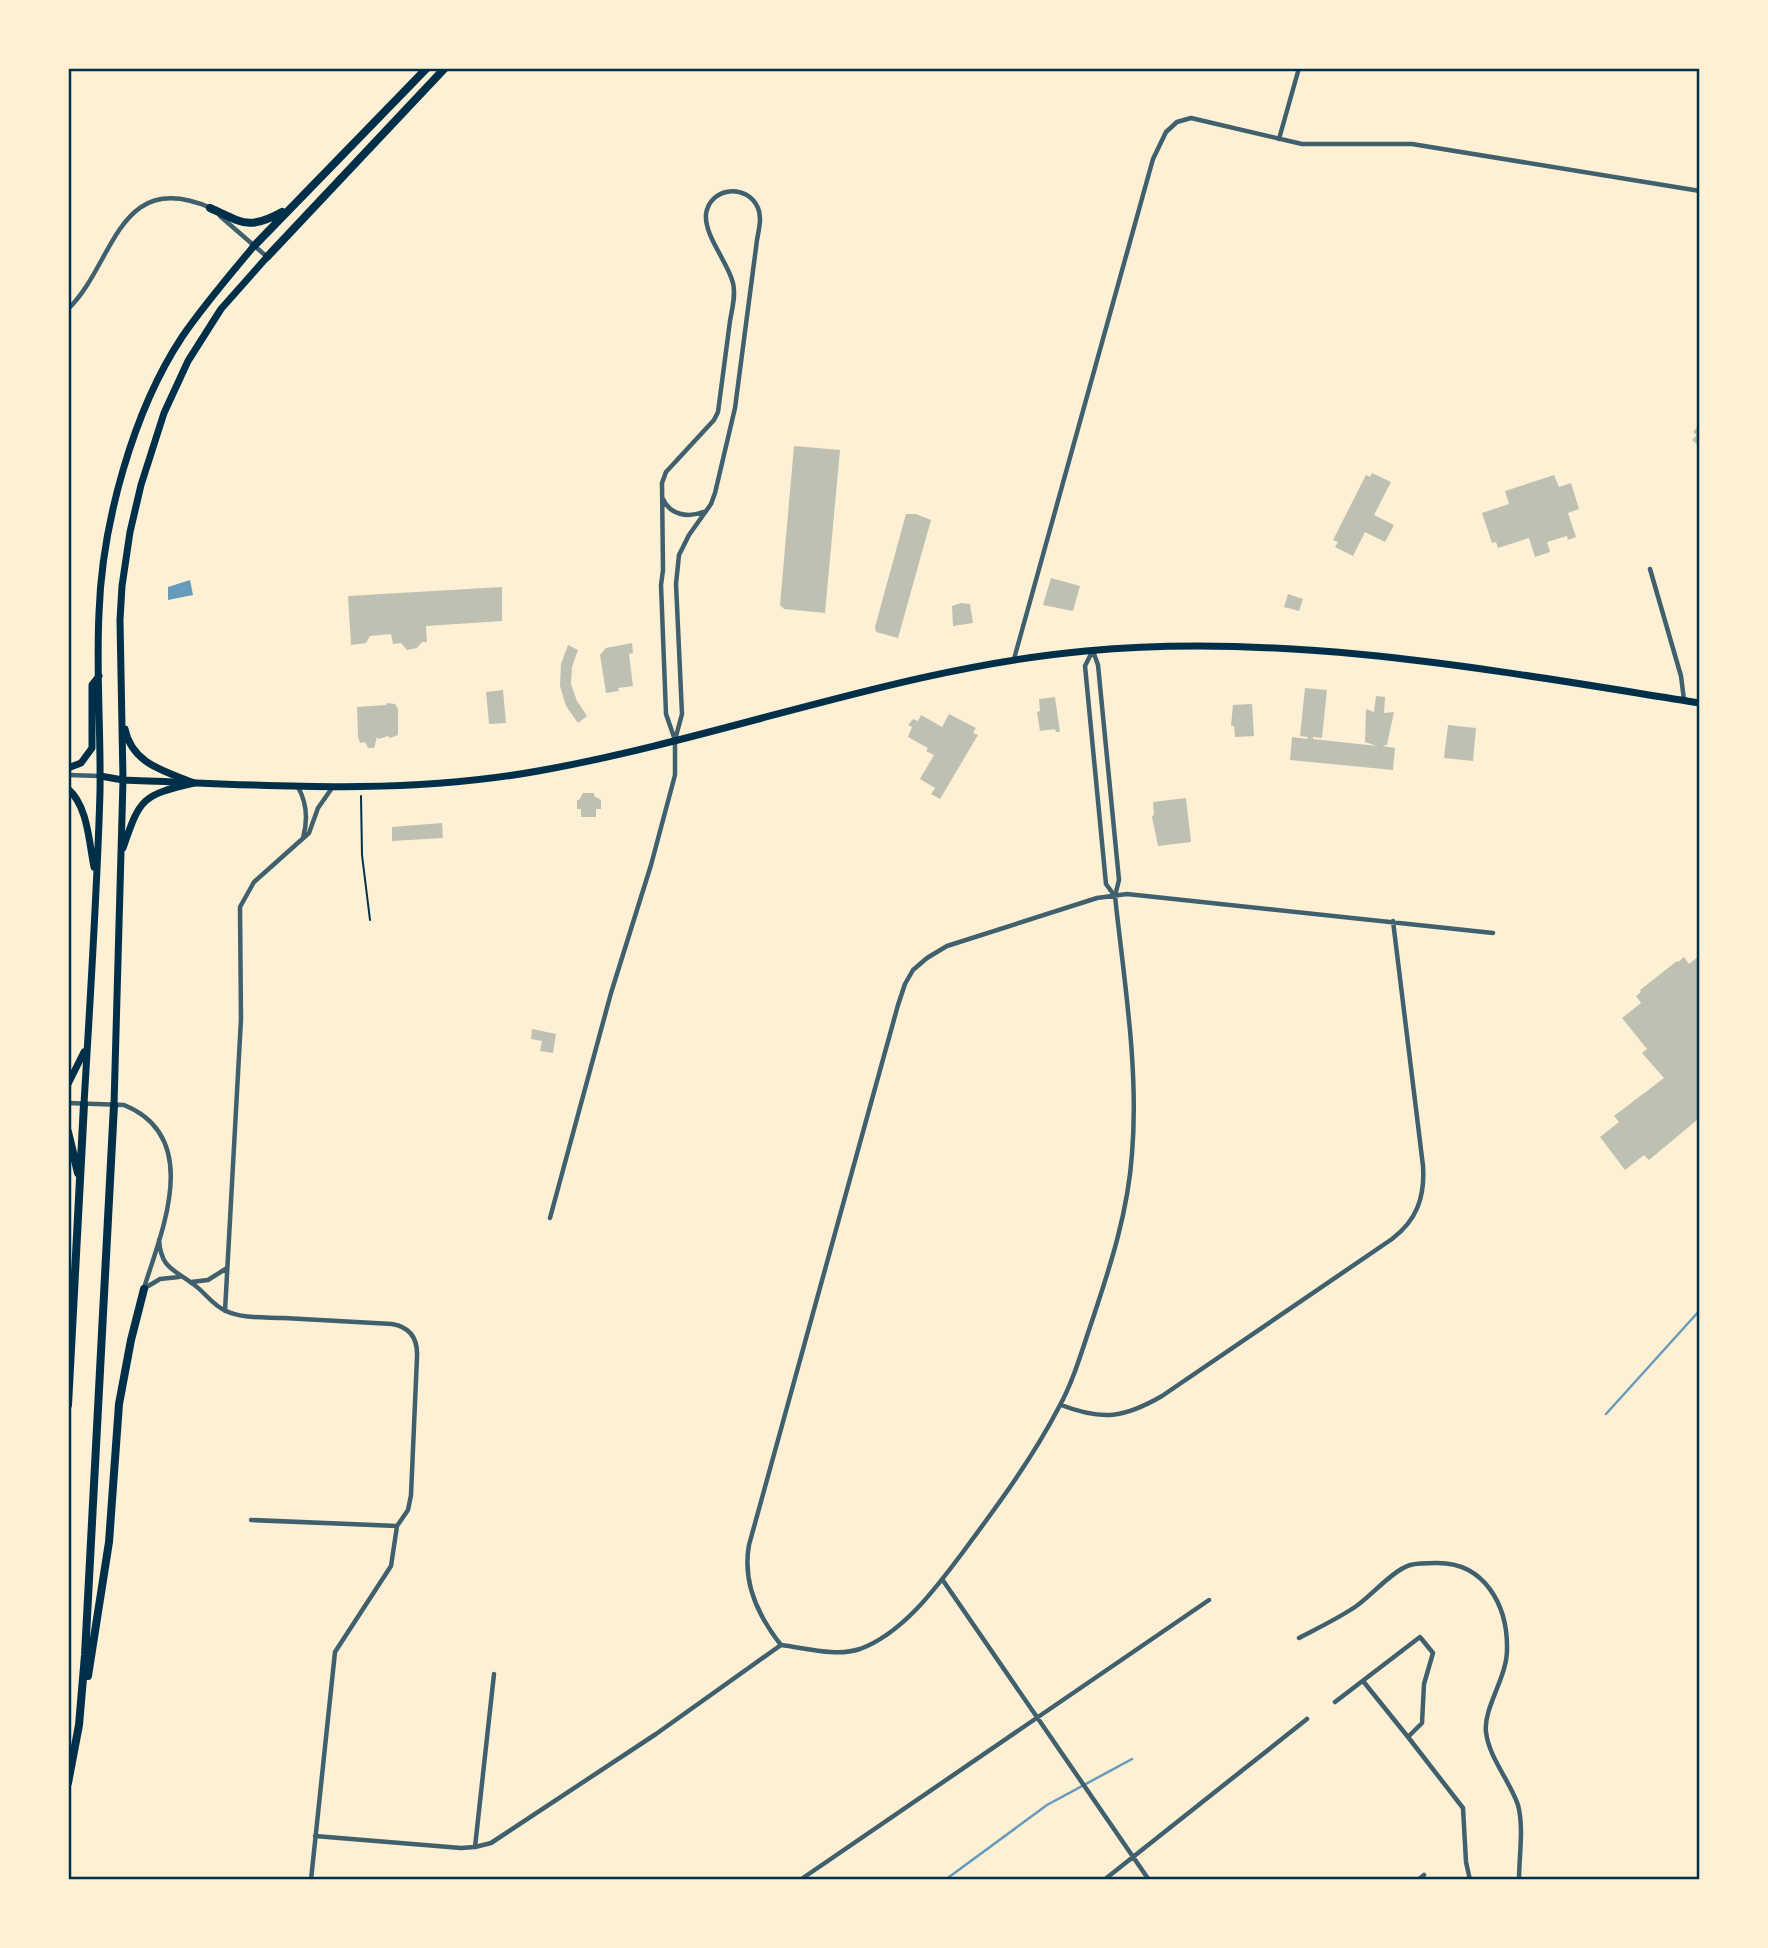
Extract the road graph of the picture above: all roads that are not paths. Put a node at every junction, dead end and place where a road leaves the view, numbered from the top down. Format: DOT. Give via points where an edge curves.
graph roads {
  1 [pos="427,68"];
  2 [pos="445,68"];
  3 [pos="1299,68"];
  4 [pos="1279,139"];
  5 [pos="1700,191"];
  6 [pos="290,207"];
  7 [pos="210,208"];
  8 [pos="254,246"];
  9 [pos="267,257"];
  10 [pos="68,309"];
  11 [pos="662,495"];
  12 [pos="708,508"];
  13 [pos="1650,569"];
  14 [pos="1093,650"];
  15 [pos="1014,660"];
  16 [pos="99,676"];
  17 [pos="1684,701"];
  18 [pos="1700,703"];
  19 [pos="121,709"];
  20 [pos="675,740"];
  21 [pos="68,768"];
  22 [pos="68,775"];
  23 [pos="100,776"];
  24 [pos="123,779"];
  25 [pos="194,783"];
  26 [pos="298,787"];
  27 [pos="332,788"];
  28 [pos="68,789"];
  29 [pos="303,839"];
  30 [pos="120,859"];
  31 [pos="96,878"];
  32 [pos="1115,896"];
  33 [pos="1393,921"];
  34 [pos="1493,933"];
  35 [pos="88,1045"];
  36 [pos="68,1084"];
  37 [pos="68,1103"];
  38 [pos="84,1104"];
  39 [pos="114,1105"];
  40 [pos="68,1132"];
  41 [pos="80,1184"];
  42 [pos="550,1218"];
  43 [pos="159,1240"];
  44 [pos="227,1267"];
  45 [pos="179,1276"];
  46 [pos="191,1282"];
  47 [pos="144,1289"];
  48 [pos="225,1311"];
  49 [pos="68,1405"];
  50 [pos="1061,1405"];
  51 [pos="251,1520"];
  52 [pos="397,1526"];
  53 [pos="942,1580"];
  54 [pos="1209,1600"];
  55 [pos="1299,1638"];
  56 [pos="781,1645"];
  57 [pos="494,1674"];
  58 [pos="1363,1681"];
  59 [pos="1335,1702"];
  60 [pos="1037,1717"];
  61 [pos="1307,1719"];
  62 [pos="1408,1737"];
  63 [pos="73,1758"];
  64 [pos="68,1783"];
  65 [pos="315,1836"];
  66 [pos="475,1847"];
  67 [pos="1133,1857"];
  68 [pos="1424,1875"];
  69 [pos="311,1880"];
  70 [pos="800,1880"];
  71 [pos="1104,1880"];
  72 [pos="1149,1880"];
  73 [pos="1418,1880"];
  74 [pos="1470,1880"];
  75 [pos="1519,1880"];
  1 -- 6 [label="highway"];
  2 -- 9 [label="highway"];
  3 -- 4 [label="street"];
  4 -- 5 [label="street" via="1314,145 1412,144"];
  4 -- 15 [label="street" via="1191,118 1171,126 1160,140"];
  6 -- 7 [label="highway" via="254,224"];
  6 -- 8 [label="highway"];
  7 -- 8 [label="street"];
  7 -- 10 [label="street" via="171,199 137,210 120,227"];
  8 -- 9 [label="street"];
  8 -- 16 [label="main road" via="181,339 133,441 105,545"];
  9 -- 19 [label="main road" via="221,309 188,361 164,412 127,549 120,620"];
  11 -- 12 [label="street" via="669,508 684,515"];
  11 -- 12 [label="street" via="666,472 718,411 734,288 706,215 716,197 738,191 754,202 760,221 735,408"];
  11 -- 20 [label="street" via="666,714"];
  12 -- 20 [label="street" via="679,555 676,584 682,714"];
  13 -- 17 [label="street"];
  14 -- 15 [label="main road"];
  14 -- 17 [label="main road" via="1303,649"];
  14 -- 32 [label="street" via="1119,880"];
  14 -- 32 [label="street" via="1085,666 1106,884"];
  15 -- 20 [label="main road" via="879,687"];
  16 -- 21 [label="main road" via="92,685 92,748 81,763"];
  16 -- 23 [label="main road"];
  17 -- 18 [label="main road"];
  19 -- 24 [label="main road"];
  19 -- 25 [label="main road" via="127,740 141,758"];
  20 -- 27 [label="main road" via="532,772 446,784"];
  20 -- 42 [label="street" via="673,783"];
  22 -- 23 [label="street"];
  23 -- 24 [label="main road"];
  23 -- 31 [label="main road"];
  24 -- 25 [label="main road"];
  24 -- 30 [label="main road"];
  25 -- 26 [label="main road"];
  25 -- 30 [label="main road" via="157,793 143,803 133,818"];
  26 -- 27 [label="main road"];
  26 -- 29 [label="street" via="305,800"];
  27 -- 29 [label="street"];
  28 -- 31 [label="main road" via="80,807"];
  29 -- 44 [label="street" via="254,882 240,907 241,1019"];
  30 -- 39 [label="main road"];
  31 -- 35 [label="main road"];
  32 -- 33 [label="street" via="1137,894"];
  32 -- 50 [label="street" via="1133,1063 1132,1153 1118,1238"];
  32 -- 56 [label="street" via="947,946 919,964 905,984 749,1545 748,1587"];
  33 -- 34 [label="street"];
  33 -- 50 [label="street" via="1423,1166 1422,1198 1411,1222 1141,1407 1103,1416"];
  35 -- 36 [label="main road"];
  35 -- 38 [label="main road"];
  37 -- 38 [label="street"];
  38 -- 39 [label="street"];
  38 -- 41 [label="highway"];
  39 -- 43 [label="street" via="142,1114 168,1152 172,1190"];
  39 -- 63 [label="highway" via="85,1655"];
  40 -- 41 [label="highway"];
  41 -- 49 [label="highway"];
  43 -- 45 [label="street" via="162,1259"];
  43 -- 47 [label="street"];
  44 -- 46 [label="street" via="208,1280"];
  44 -- 48 [label="street"];
  45 -- 46 [label="street"];
  45 -- 47 [label="street" via="160,1279"];
  46 -- 48 [label="street"];
  47 -- 63 [label="highway" via="119,1404 109,1542"];
  48 -- 52 [label="street" via="397,1324 414,1336 410,1501"];
  50 -- 53 [label="street" via="1024,1468"];
  51 -- 52 [label="street"];
  52 -- 65 [label="street" via="391,1566 335,1652"];
  53 -- 56 [label="street" via="895,1628 862,1648 843,1652"];
  53 -- 60 [label="street"];
  54 -- 60 [label="street"];
  55 -- 75 [label="street" via="1354,1608 1411,1564 1458,1565 1486,1583 1503,1613 1507,1652 1486,1730 1518,1808"];
  56 -- 66 [label="street" via="503,1836"];
  57 -- 66 [label="street"];
  58 -- 59 [label="street"];
  58 -- 62 [label="street"];
  58 -- 62 [label="street" via="1420,1637 1433,1653 1424,1684 1422,1723"];
  60 -- 67 [label="street"];
  60 -- 70 [label="street"];
  61 -- 67 [label="street"];
  62 -- 74 [label="street" via="1463,1808"];
  63 -- 64 [label="highway"];
  65 -- 66 [label="street"];
  65 -- 69 [label="street"];
  67 -- 71 [label="street"];
  67 -- 72 [label="street"];
  68 -- 73 [label="street"];
}
